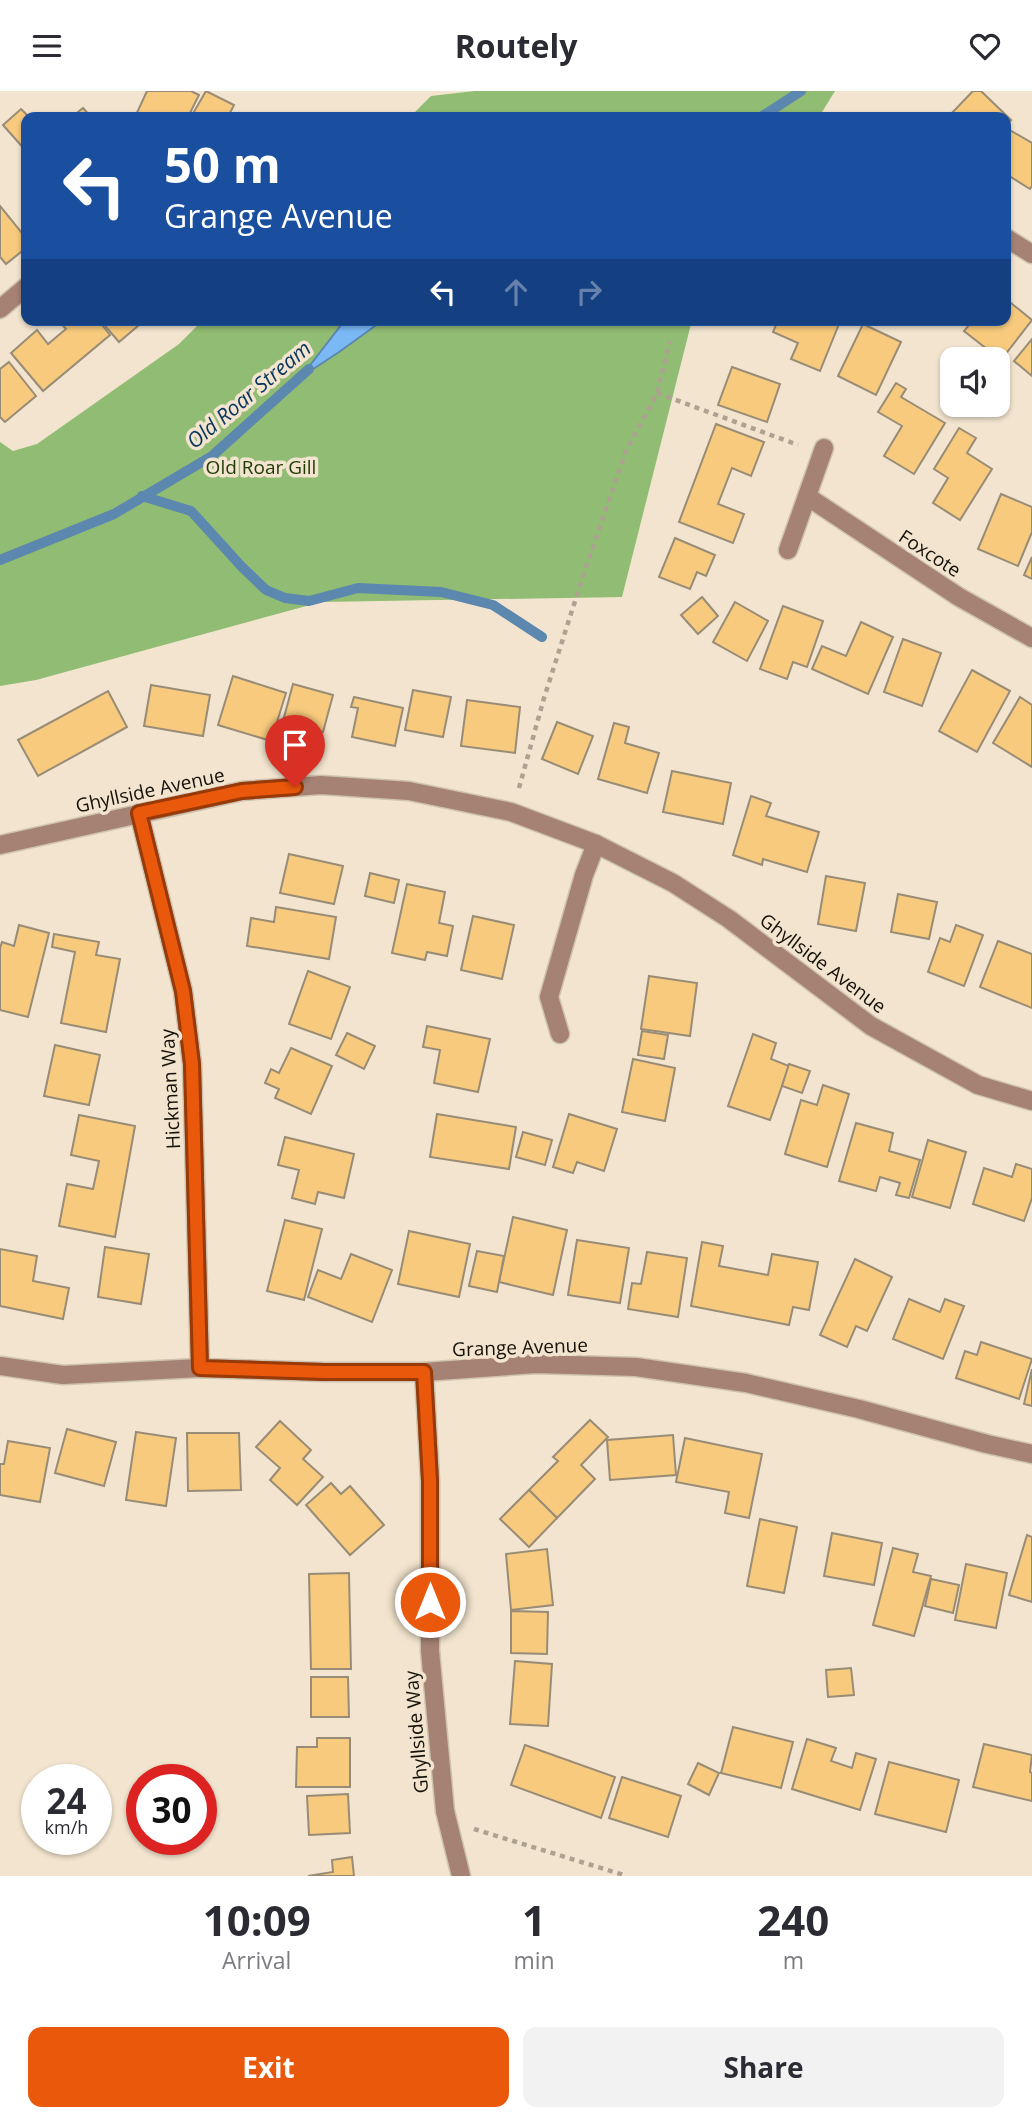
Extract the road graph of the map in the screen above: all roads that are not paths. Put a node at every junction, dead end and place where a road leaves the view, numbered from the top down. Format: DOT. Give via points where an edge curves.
graph roads {
  1 [pos="1011,241"];
  2 [pos="1032,254"];
  3 [pos="21,291"];
  4 [pos="0,309"];
  5 [pos="823,452"];
  6 [pos="808,497"];
  7 [pos="788,549"];
  8 [pos="1032,638"];
  9 [pos="139,813"];
  10 [pos="596,844"];
  11 [pos="0,845"];
  12 [pos="560,1034"];
  13 [pos="1032,1101"];
  14 [pos="0,1366"];
  15 [pos="200,1368"];
  16 [pos="424,1372"];
  17 [pos="1032,1454"];
  18 [pos="461,1876"];
  1 -- 2 [label="street"];
  3 -- 4 [label="street"];
  5 -- 6 [label="street"];
  6 -- 7 [label="street"];
  6 -- 8 [label="street, Foxcote" via="959,597"];
  9 -- 10 [label="street, Ghyllside Avenue" via="242,791 321,785 409,791 511,812"];
  9 -- 11 [label="street, Ghyllside Avenue"];
  9 -- 15 [label="street, Hickman Way" via="183,991 192,1064"];
  10 -- 12 [label="street" via="549,997"];
  10 -- 13 [label="street, Ghyllside Avenue" via="673,883 729,919 871,1026 978,1085"];
  14 -- 15 [label="street, Grange Avenue" via="63,1375"];
  15 -- 16 [label="street, Grange Avenue"];
  16 -- 17 [label="street, Grange Avenue" via="536,1364 636,1367 746,1383"];
  16 -- 18 [label="street, Ghyllside Way" via="430,1481 430,1651 445,1811"];
}
